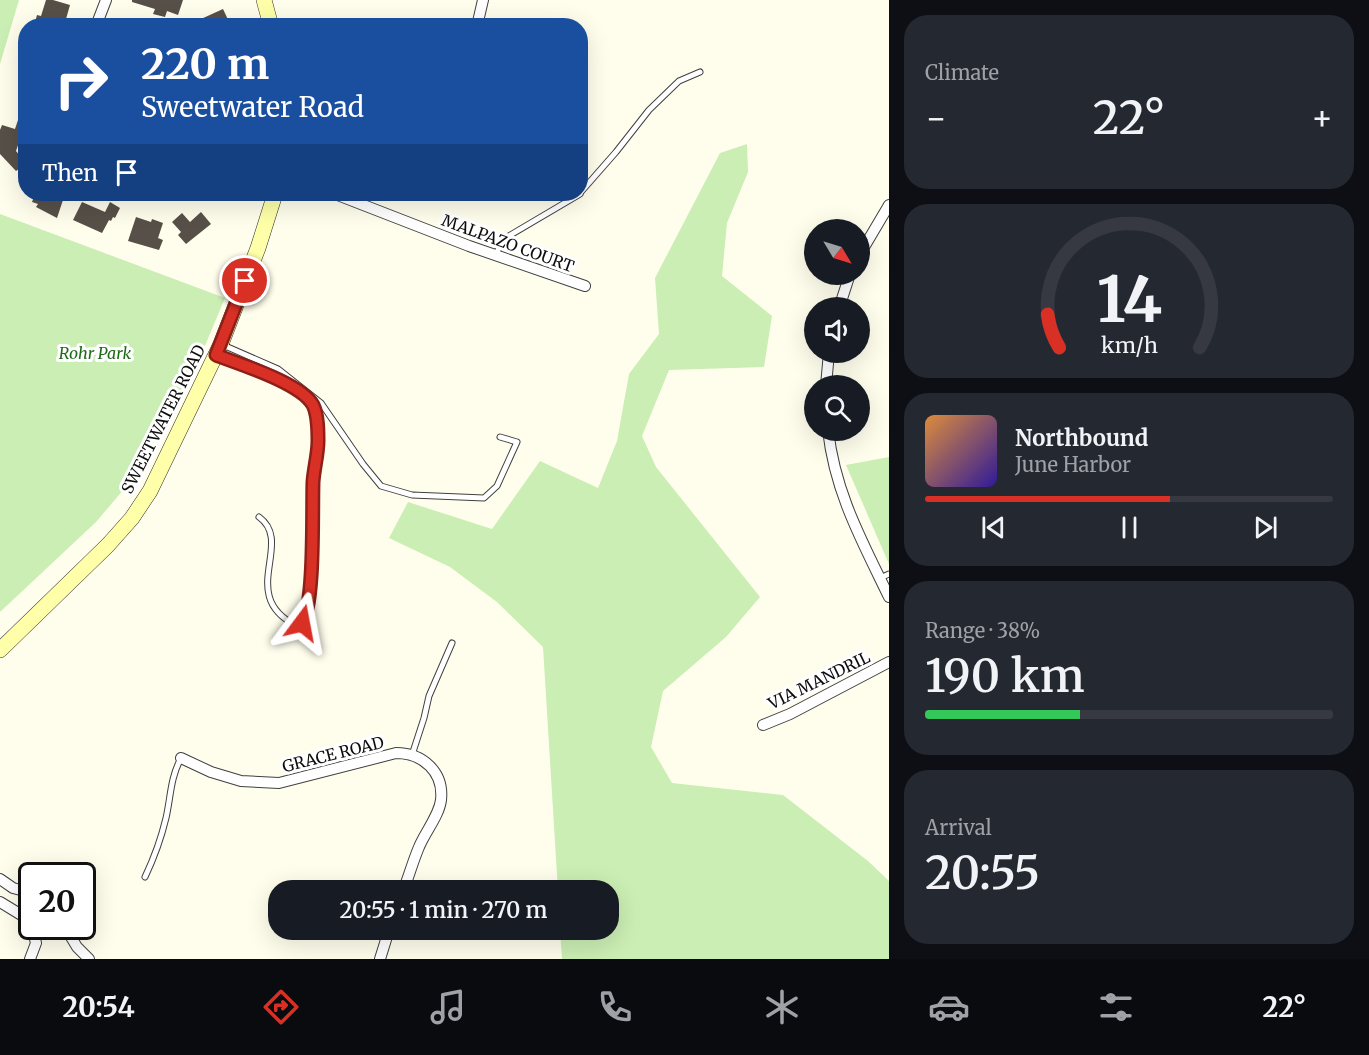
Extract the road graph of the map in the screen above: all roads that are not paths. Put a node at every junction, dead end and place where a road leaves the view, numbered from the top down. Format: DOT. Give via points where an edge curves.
graph roads {
  1 [pos="106,0"];
  2 [pos="264,0"];
  3 [pos="483,0"];
  4 [pos="100,18"];
  5 [pos="269,18"];
  6 [pos="480,18"];
  7 [pos="700,72"];
  8 [pos="588,184"];
  9 [pos="273,201"];
  10 [pos="366,201"];
  11 [pos="567,201"];
  12 [pos="889,205"];
  13 [pos="870,237"];
  14 [pos="496,255"];
  15 [pos="585,286"];
  16 [pos="218,349"];
  17 [pos="500,437"];
  18 [pos="830,441"];
  19 [pos="259,517"];
  20 [pos="884,576"];
  21 [pos="889,597"];
  22 [pos="452,643"];
  23 [pos="0,650"];
  24 [pos="889,662"];
  25 [pos="763,725"];
  26 [pos="412,755"];
  27 [pos="181,758"];
  28 [pos="145,877"];
  29 [pos="0,879"];
  30 [pos="407,880"];
  31 [pos="18,889"];
  32 [pos="0,902"];
  33 [pos="18,913"];
  34 [pos="35,940"];
  35 [pos="73,940"];
  36 [pos="386,940"];
  37 [pos="30,959"];
  38 [pos="89,959"];
  39 [pos="380,959"];
  1 -- 4 [label="street"];
  2 -- 5 [label="main road"];
  3 -- 6 [label="street"];
  7 -- 8 [label="lane" via="679,81 649,110"];
  9 -- 16 [label="main road, SWEETWATER ROAD"];
  10 -- 14 [label="street, MALPAZO COURT"];
  11 -- 14 [label="lane" via="502,240"];
  12 -- 13 [label="street"];
  14 -- 15 [label="street, MALPAZO COURT"];
  16 -- 17 [label="lane" via="278,369 321,403 381,486 412,495 484,498 498,486 517,442"];
  16 -- 19 [label="lane" via="298,390 314,405 318,441 310,586 306,618 297,626 278,615 271,604 267,589 271,531"];
  16 -- 23 [label="main road, SWEETWATER ROAD" via="141,505 108,545"];
  18 -- 20 [label="street" via="851,521"];
  20 -- 21 [label="street"];
  22 -- 26 [label="lane" via="429,696"];
  24 -- 25 [label="street, VIA MANDRIL"];
  26 -- 27 [label="street, GRACE ROAD" via="396,753 279,783 241,781"];
  26 -- 30 [label="street" via="433,768 442,798"];
  27 -- 28 [label="lane" via="170,783 156,853"];
  29 -- 31 [label="street"];
  32 -- 33 [label="street"];
  34 -- 37 [label="street"];
  35 -- 38 [label="street"];
  36 -- 39 [label="street"];
}
